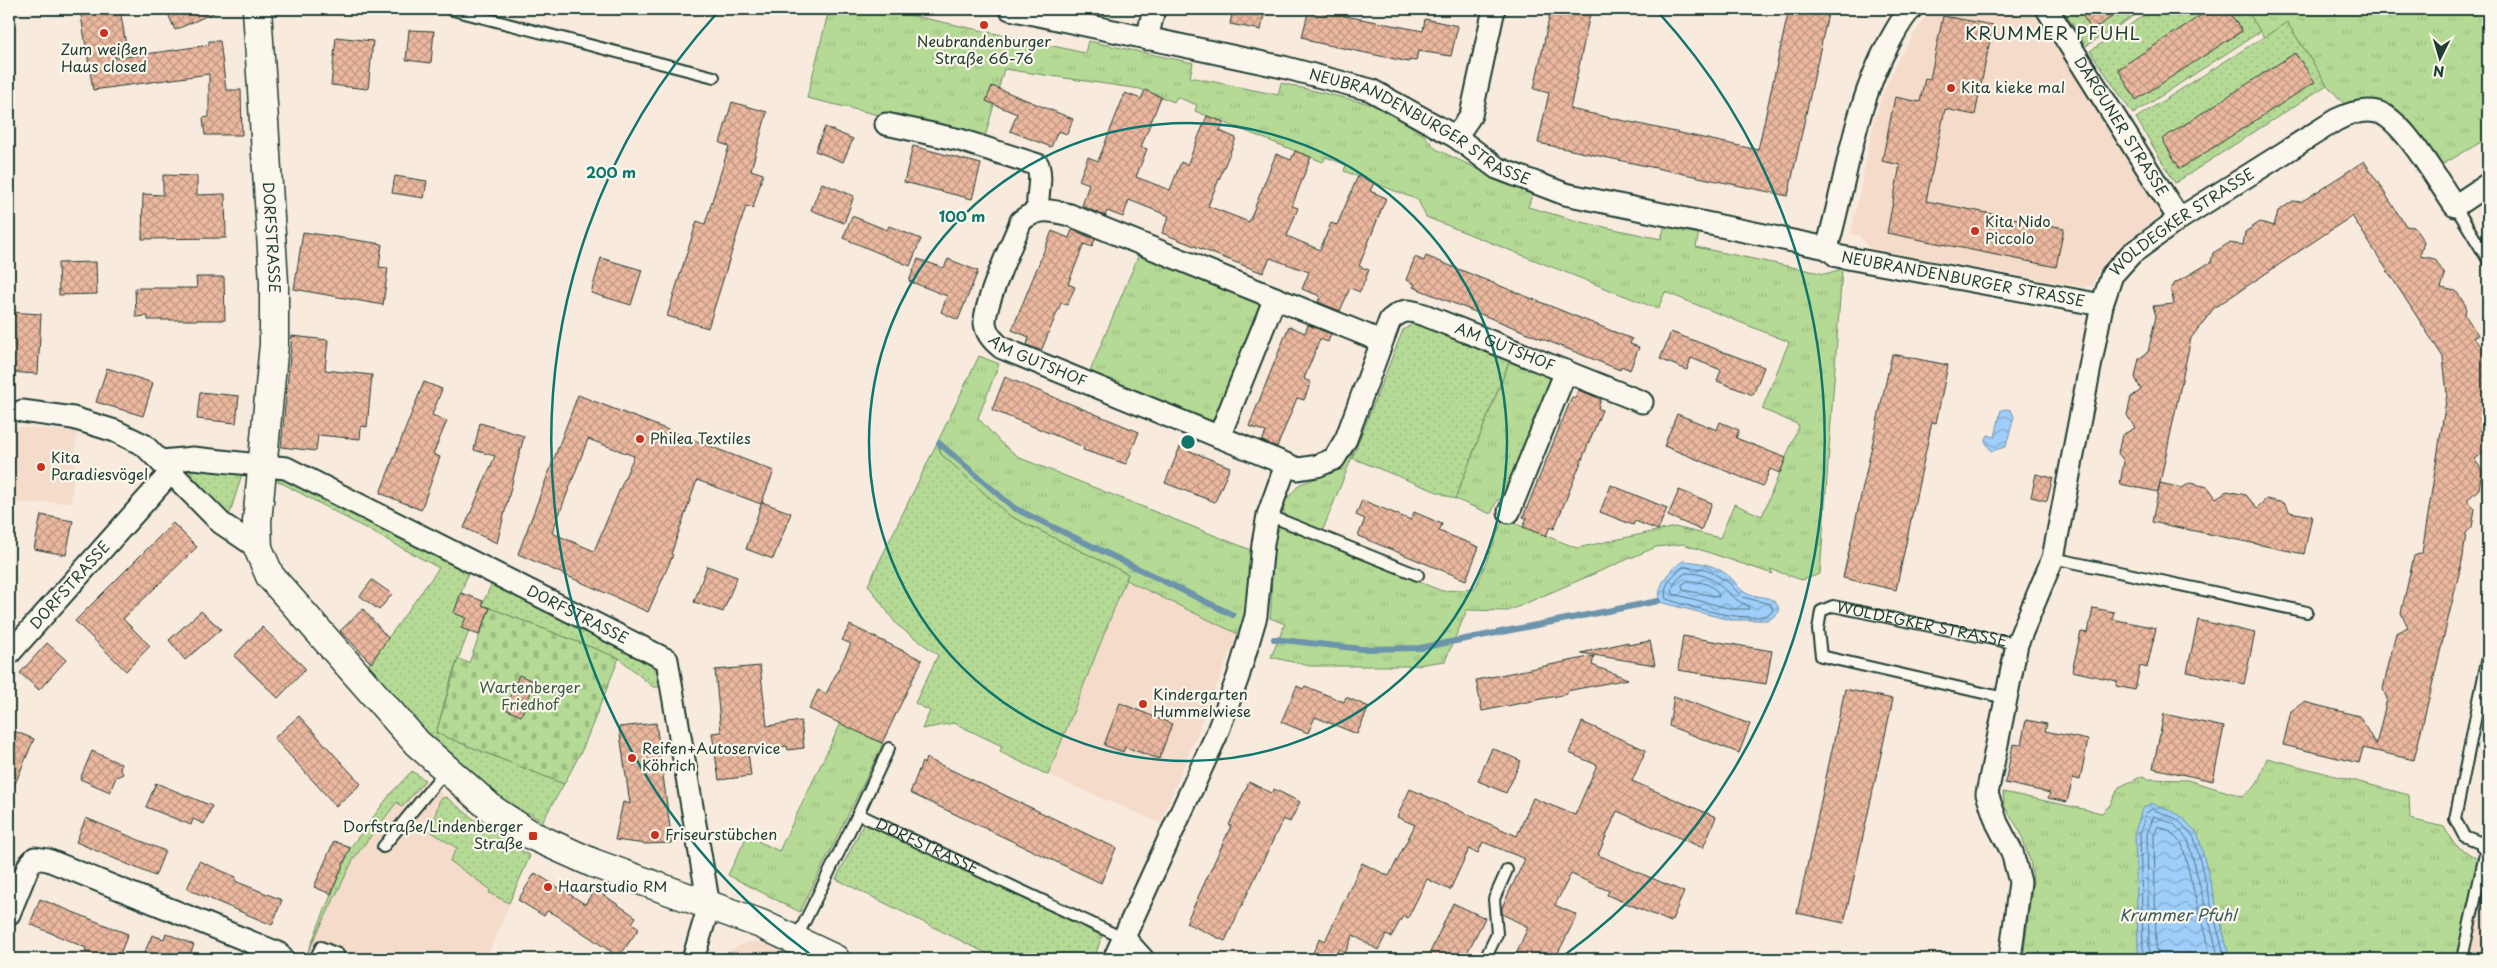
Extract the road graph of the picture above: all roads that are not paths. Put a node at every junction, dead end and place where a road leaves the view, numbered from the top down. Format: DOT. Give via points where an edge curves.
graph roads {
  1 [pos="257,9"];
  2 [pos="450,9"];
  3 [pos="1010,9"];
  4 [pos="1154,9"];
  5 [pos="1494,9"];
  6 [pos="1911,9"];
  7 [pos="2047,9"];
  8 [pos="1147,39"];
  9 [pos="714,77"];
  10 [pos="886,124"];
  11 [pos="1456,137"];
  12 [pos="2488,184"];
  13 [pos="2455,206"];
  14 [pos="1038,211"];
  15 [pos="2179,219"];
  16 [pos="1827,248"];
  17 [pos="2488,260"];
  18 [pos="1275,298"];
  19 [pos="2102,305"];
  20 [pos="1381,341"];
  21 [pos="1566,372"];
  22 [pos="1642,402"];
  23 [pos="22,411"];
  24 [pos="1219,437"];
  25 [pos="1286,465"];
  26 [pos="166,466"];
  27 [pos="274,466"];
  28 [pos="1509,512"];
  29 [pos="1268,515"];
  30 [pos="258,548"];
  31 [pos="2053,558"];
  32 [pos="1418,575"];
  33 [pos="2306,612"];
  34 [pos="2016,644"];
  35 [pos="9,654"];
  36 [pos="2488,656"];
  37 [pos="2005,698"];
  38 [pos="889,748"];
  39 [pos="446,770"];
  40 [pos="858,814"];
  41 [pos="2488,845"];
  42 [pos="383,848"];
  43 [pos="1507,870"];
  44 [pos="709,906"];
  45 [pos="10,909"];
  46 [pos="1125,939"];
  47 [pos="796,940"];
  48 [pos="338,954"];
  49 [pos="283,959"];
  50 [pos="315,959"];
  51 [pos="693,959"];
  52 [pos="835,959"];
  53 [pos="1114,959"];
  54 [pos="1143,959"];
  55 [pos="1485,959"];
  56 [pos="2010,959"];
  57 [pos="2462,959"];
  1 -- 27 [label="main road, DORFSTRASSE" via="274,282"];
  2 -- 9 [label="lane"];
  3 -- 8 [label="street, NEUBRANDENBURGER STRASSE"];
  4 -- 8 [label="street"];
  5 -- 11 [label="street" via="1472,115"];
  6 -- 16 [label="street, NEUBRANDENBURGER STRASSE" via="1880,58 1865,94"];
  7 -- 15 [label="street, DARGUNER STRASSE"];
  8 -- 11 [label="street, NEUBRANDENBURGER STRASSE" via="1283,67 1371,90"];
  10 -- 14 [label="street" via="960,140 1038,165 1042,177"];
  11 -- 16 [label="street, NEUBRANDENBURGER STRASSE" via="1497,168 1565,194"];
  12 -- 13 [label="street"];
  13 -- 15 [label="street, WOLDEGKER STRASSE" via="2403,130 2378,112 2357,112 2338,119"];
  13 -- 17 [label="lane"];
  14 -- 18 [label="street" via="1048,209 1070,214"];
  14 -- 24 [label="street, AM GUTSHOF" via="1022,221 988,307 985,324 992,339 1002,348"];
  15 -- 19 [label="street, WOLDEGKER STRASSE" via="2131,254 2112,275"];
  16 -- 19 [label="street, NEUBRANDENBURGER STRASSE" via="1837,256"];
  18 -- 20 [label="street"];
  18 -- 24 [label="street"];
  19 -- 31 [label="street, WOLDEGKER STRASSE"];
  20 -- 21 [label="street, AM GUTSHOF" via="1390,320 1400,311 1411,310"];
  20 -- 25 [label="street, AM GUTSHOF" via="1346,440 1334,459 1298,469"];
  21 -- 22 [label="street, AM GUTSHOF"];
  21 -- 28 [label="street"];
  23 -- 26 [label="street" via="73,418 114,431 144,445"];
  24 -- 25 [label="street, AM GUTSHOF"];
  25 -- 29 [label="street"];
  26 -- 27 [label="street, DORFSTRASSE" via="193,458"];
  26 -- 30 [label="street" via="221,523"];
  26 -- 35 [label="street, DORFSTRASSE"];
  27 -- 30 [label="main road, DORFSTRASSE" via="257,522"];
  27 -- 44 [label="street, DORFSTRASSE" via="667,660"];
  29 -- 32 [label="lane"];
  29 -- 46 [label="street" via="1251,639 1216,736"];
  30 -- 39 [label="main road, DORFSTRASSE" via="278,586 417,743"];
  31 -- 33 [label="lane"];
  31 -- 34 [label="street, WOLDEGKER STRASSE"];
  34 -- 37 [label="street, WOLDEGKER STRASSE"];
  34 -- 37 [label="lane, WOLDEGKER STRASSE" via="1833,606 1821,611 1818,630 1821,656"];
  36 -- 41 [label="lane" via="2455,819 2464,836"];
  37 -- 56 [label="street, WOLDEGKER STRASSE" via="1987,794 2012,852 2020,882"];
  38 -- 40 [label="lane"];
  39 -- 42 [label="lane"];
  39 -- 44 [label="main road, DORFSTRASSE" via="492,810 533,836 593,863"];
  40 -- 46 [label="lane, DORFSTRASSE"];
  40 -- 47 [label="lane, DORFSTRASSE"];
  41 -- 57 [label="lane"];
  43 -- 55 [label="lane" via="1494,900 1497,934"];
  44 -- 47 [label="main road, DORFSTRASSE"];
  44 -- 51 [label="street"];
  45 -- 49 [label="street" via="29,865 35,858 48,860 278,953"];
  46 -- 53 [label="street"];
  46 -- 54 [label="street, DORFSTRASSE"];
  47 -- 52 [label="main road, DORFSTRASSE"];
  48 -- 50 [label="lane" via="321,947"];
}
